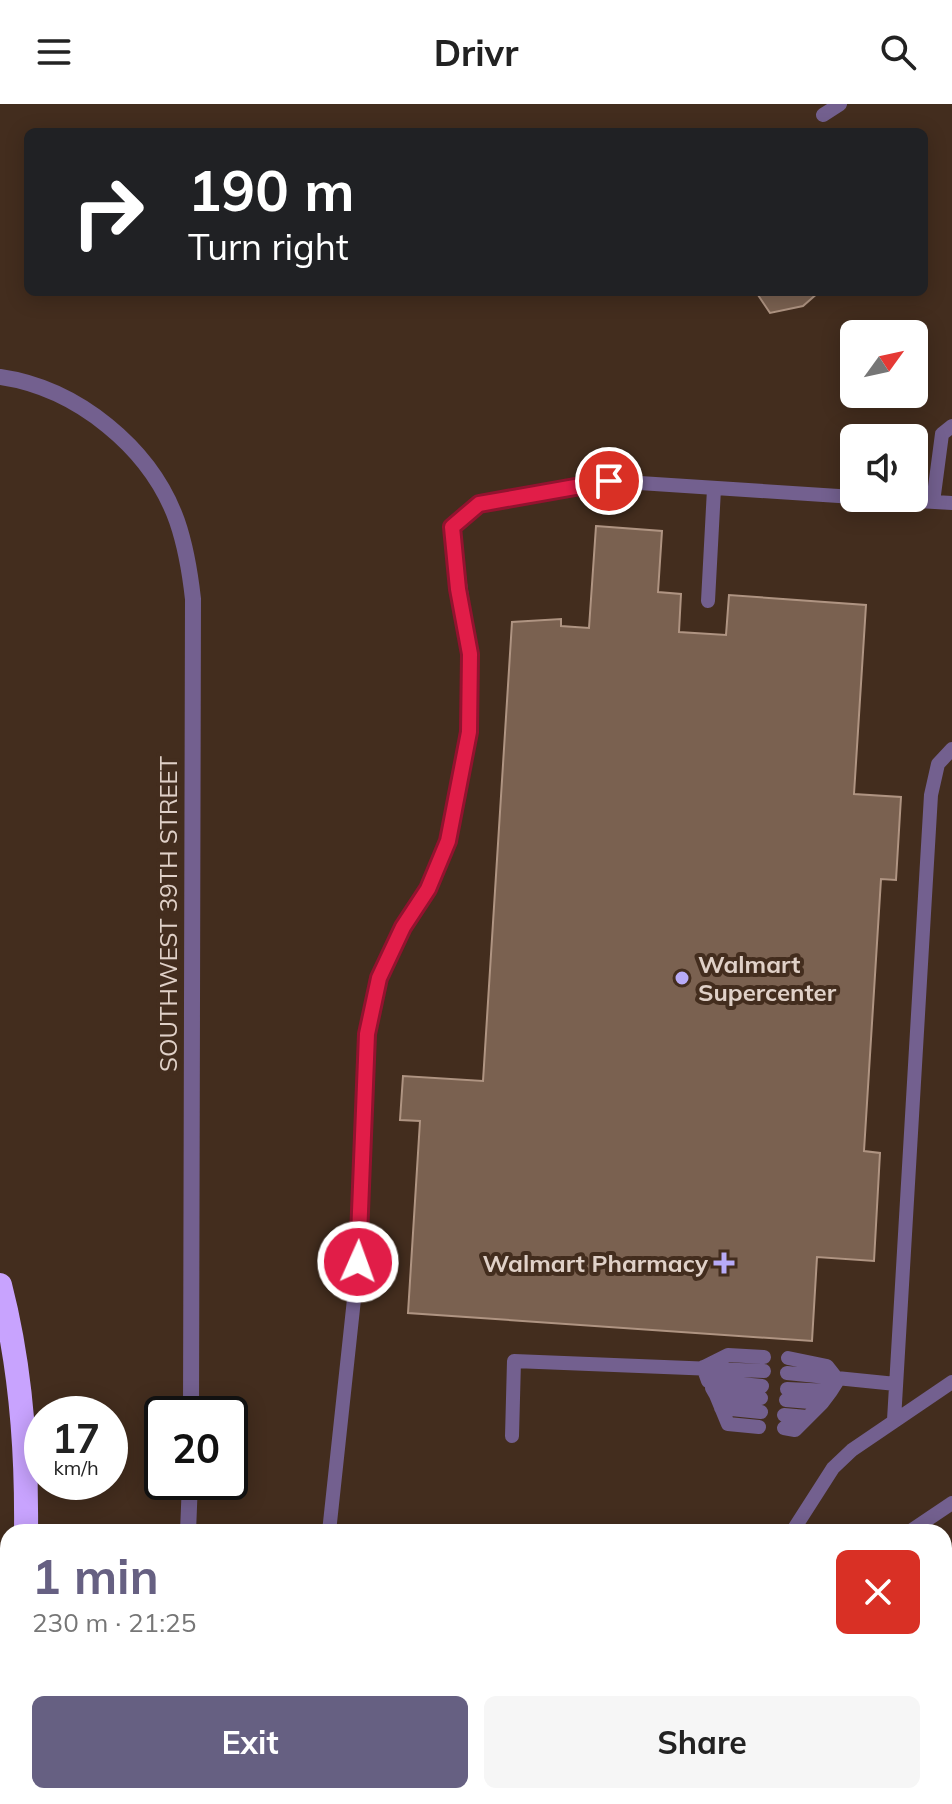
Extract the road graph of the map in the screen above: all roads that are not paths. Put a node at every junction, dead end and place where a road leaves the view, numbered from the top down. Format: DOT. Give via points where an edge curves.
graph roads {
  1 [pos="840,104"];
  2 [pos="823,115"];
  3 [pos="0,377"];
  4 [pos="952,426"];
  5 [pos="714,489"];
  6 [pos="840,496"];
  7 [pos="928,502"];
  8 [pos="933,502"];
  9 [pos="952,503"];
  10 [pos="708,601"];
  11 [pos="952,749"];
  12 [pos="0,1285"];
  13 [pos="788,1366"];
  14 [pos="706,1374"];
  15 [pos="952,1382"];
  16 [pos="896,1384"];
  17 [pos="830,1391"];
  18 [pos="762,1392"];
  19 [pos="191,1396"];
  20 [pos="718,1402"];
  21 [pos="894,1420"];
  22 [pos="512,1436"];
  23 [pos="189,1500"];
  24 [pos="952,1503"];
  25 [pos="26,1524"];
  26 [pos="188,1524"];
  27 [pos="330,1524"];
  28 [pos="797,1524"];
  29 [pos="921,1524"];
  1 -- 2 [label="lane"];
  3 -- 19 [label="street, SOUTHWEST 39TH STREET" via="49,391 118,434 146,465 177,519 188,558 193,599"];
  4 -- 8 [label="lane" via="942,434"];
  5 -- 6 [label="lane"];
  5 -- 10 [label="lane"];
  5 -- 27 [label="lane" via="609,481 479,504 452,527 470,654 469,732 448,841 379,978 367,1034 358,1262"];
  7 -- 8 [label="lane"];
  8 -- 9 [label="lane"];
  11 -- 16 [label="lane" via="938,764 931,795"];
  12 -- 25 [label="highway" via="23,1416"];
  13 -- 17 [label="lane"];
  14 -- 18 [label="lane"];
  14 -- 20 [label="lane"];
  14 -- 22 [label="lane" via="514,1361"];
  15 -- 21 [label="lane"];
  16 -- 17 [label="lane"];
  16 -- 21 [label="lane"];
  17 -- 17 [label="lane" via="807,1417 785,1408"];
  18 -- 20 [label="lane"];
  18 -- 20 [label="lane" via="728,1424"];
  21 -- 28 [label="lane" via="833,1468"];
  23 -- 26 [label="street"];
  24 -- 29 [label="lane"];
}
